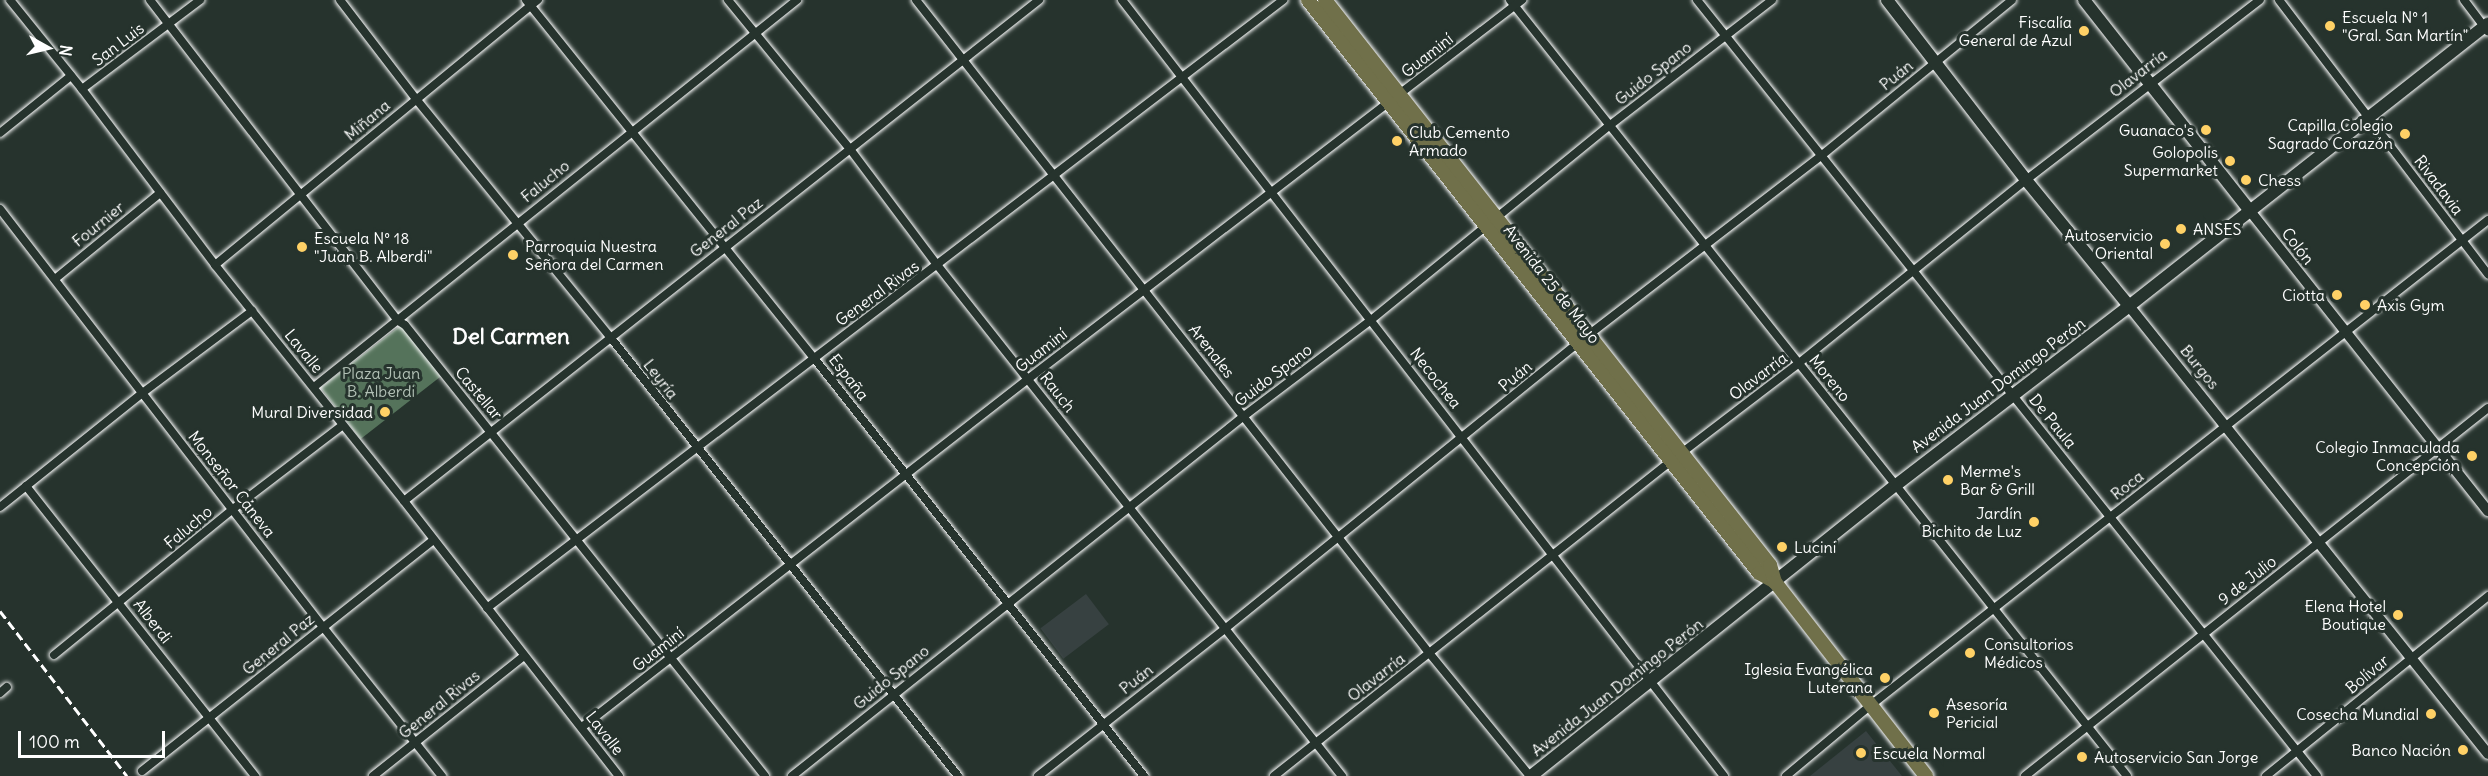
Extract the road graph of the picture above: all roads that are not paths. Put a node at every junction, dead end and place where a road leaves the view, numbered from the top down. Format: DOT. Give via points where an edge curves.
graph roads {
  1 [pos="10,0"];
  2 [pos="150,0"];
  3 [pos="200,0"];
  4 [pos="340,0"];
  5 [pos="728,0"];
  6 [pos="797,0"];
  7 [pos="916,0"];
  8 [pos="1039,0"];
  9 [pos="1122,0"];
  10 [pos="1283,0"];
  11 [pos="1308,0"];
  12 [pos="1325,0"];
  13 [pos="1697,0"];
  14 [pos="1772,0"];
  15 [pos="1887,0"];
  16 [pos="2012,0"];
  17 [pos="2084,0"];
  18 [pos="2260,0"];
  19 [pos="2279,0"];
  20 [pos="2464,0"];
  21 [pos="532,2"];
  22 [pos="1515,2"];
  23 [pos="168,24"];
  24 [pos="2487,27"];
  25 [pos="755,34"];
  26 [pos="1725,36"];
  27 [pos="964,59"];
  28 [pos="1935,63"];
  29 [pos="71,76"];
  30 [pos="1182,77"];
  31 [pos="2149,83"];
  32 [pos="82,89"];
  33 [pos="1395,98"];
  34 [pos="416,99"];
  35 [pos="2369,118"];
  36 [pos="1609,126"];
  37 [pos="630,131"];
  38 [pos="0,133"];
  39 [pos="850,149"];
  40 [pos="1822,155"];
  41 [pos="1054,177"];
  42 [pos="2026,180"];
  43 [pos="1273,192"];
  44 [pos="160,193"];
  45 [pos="299,196"];
  46 [pos="0,209"];
  47 [pos="2250,211"];
  48 [pos="2488,220"];
  49 [pos="516,223"];
  50 [pos="1491,223"];
  51 [pos="2462,240"];
  52 [pos="1704,245"];
  53 [pos="725,247"];
  54 [pos="215,266"];
  55 [pos="938,266"];
  56 [pos="1913,270"];
  57 [pos="2488,274"];
  58 [pos="54,279"];
  59 [pos="1144,290"];
  60 [pos="2129,306"];
  61 [pos="252,311"];
  62 [pos="397,320"];
  63 [pos="1371,320"];
  64 [pos="2345,333"];
  65 [pos="610,338"];
  66 [pos="1583,339"];
  67 [pos="814,358"];
  68 [pos="1799,363"];
  69 [pos="1028,379"];
  70 [pos="314,387"];
  71 [pos="141,394"];
  72 [pos="2012,394"];
  73 [pos="2488,408"];
  74 [pos="1244,416"];
  75 [pos="344,424"];
  76 [pos="2226,426"];
  77 [pos="492,432"];
  78 [pos="1463,437"];
  79 [pos="695,447"];
  80 [pos="2437,448"];
  81 [pos="1676,457"];
  82 [pos="906,474"];
  83 [pos="1896,485"];
  84 [pos="26,486"];
  85 [pos="404,501"];
  86 [pos="0,507"];
  87 [pos="1130,507"];
  88 [pos="233,508"];
  89 [pos="2488,511"];
  90 [pos="2111,516"];
  91 [pos="1338,536"];
  92 [pos="433,540"];
  93 [pos="578,540"];
  94 [pos="2320,543"];
  95 [pos="1554,555"];
  96 [pos="790,564"];
  97 [pos="1775,582"];
  98 [pos="2488,596"];
  99 [pos="120,603"];
  100 [pos="1008,603"];
  101 [pos="487,608"];
  102 [pos="1996,609"];
  103 [pos="323,627"];
  104 [pos="1226,628"];
  105 [pos="2204,632"];
  106 [pos="1430,654"];
  107 [pos="54,655"];
  108 [pos="524,656"];
  109 [pos="2410,657"];
  110 [pos="672,658"];
  111 [pos="1652,680"];
  112 [pos="892,695"];
  113 [pos="1871,705"];
  114 [pos="210,719"];
  115 [pos="1102,724"];
  116 [pos="582,727"];
  117 [pos="2088,727"];
  118 [pos="415,742"];
  119 [pos="1316,744"];
  120 [pos="2298,751"];
  121 [pos="2488,754"];
  122 [pos="142,771"];
  123 [pos="616,775"];
  124 [pos="255,776"];
  125 [pos="373,776"];
  126 [pos="442,776"];
  127 [pos="765,776"];
  128 [pos="792,776"];
  129 [pos="958,776"];
  130 [pos="1038,776"];
  131 [pos="1144,776"];
  132 [pos="1274,776"];
  133 [pos="1342,776"];
  134 [pos="1531,776"];
  135 [pos="1724,776"];
  136 [pos="1786,776"];
  137 [pos="1926,776"];
  138 [pos="2025,776"];
  139 [pos="2127,776"];
  140 [pos="2266,776"];
  141 [pos="2317,776"];
  1 -- 29 [label="street, Lavalle"];
  2 -- 23 [label="street, Castellar"];
  3 -- 23 [label="street, San Luis"];
  4 -- 34 [label="street, Leyría"];
  5 -- 25 [label="street, Rauch"];
  6 -- 25 [label="street, Falucho"];
  7 -- 27 [label="street, Arenales"];
  8 -- 27 [label="street, General Paz"];
  9 -- 30 [label="street, Necochea"];
  10 -- 30 [label="street, General Rivas"];
  11 -- 33 [label="main road, Avenida 25 de Mayo"];
  12 -- 33 [label="main road, Avenida 25 de Mayo"];
  13 -- 26 [label="street, De Paula"];
  14 -- 26 [label="street, Guido Spano"];
  15 -- 28 [label="main road, Burgos"];
  16 -- 28 [label="street, Puán"];
  17 -- 31 [label="main road, Colón"];
  18 -- 31 [label="street, Olavarría"];
  19 -- 35 [label="street, Rivadavia"];
  20 -- 24 [label="street"];
  21 -- 34 [label="street, Miñana"];
  21 -- 37 [label="street, España"];
  22 -- 33 [label="street, Guaminí"];
  22 -- 36 [label="street, Moreno"];
  23 -- 32 [label="street, San Luis"];
  23 -- 45 [label="street, Castellar"];
  24 -- 35 [label="main road, Avenida Juan Domingo Perón"];
  25 -- 37 [label="street, Falucho"];
  25 -- 39 [label="street, Rauch"];
  26 -- 36 [label="street, Guido Spano"];
  26 -- 40 [label="street, De Paula"];
  27 -- 39 [label="street, General Paz"];
  27 -- 41 [label="street, Arenales"];
  28 -- 40 [label="street, Puán"];
  28 -- 42 [label="main road, Burgos"];
  29 -- 32 [label="street, Lavalle"];
  29 -- 38 [label="street"];
  30 -- 41 [label="street, General Rivas"];
  30 -- 43 [label="street, Necochea"];
  31 -- 42 [label="street, Olavarría"];
  31 -- 47 [label="main road, Colón"];
  32 -- 44 [label="street, Lavalle"];
  33 -- 43 [label="street, Guaminí"];
  33 -- 50 [label="main road, Avenida 25 de Mayo"];
  34 -- 45 [label="street, Miñana"];
  34 -- 49 [label="street, Leyría"];
  35 -- 47 [label="main road, Avenida Juan Domingo Perón"];
  35 -- 51 [label="street, Rivadavia"];
  36 -- 50 [label="street, Guido Spano"];
  36 -- 52 [label="street, Moreno"];
  37 -- 49 [label="street, Falucho"];
  37 -- 53 [label="street, España"];
  39 -- 53 [label="street, General Paz"];
  39 -- 55 [label="street, Rauch"];
  40 -- 52 [label="street, Puán"];
  40 -- 56 [label="street, De Paula"];
  41 -- 55 [label="street, General Rivas"];
  41 -- 59 [label="street, Arenales"];
  42 -- 56 [label="street, Olavarría"];
  42 -- 60 [label="main road, Burgos"];
  43 -- 59 [label="street, Guaminí"];
  43 -- 63 [label="street, Necochea"];
  44 -- 54 [label="street, Lavalle"];
  44 -- 58 [label="street, Fournier"];
  45 -- 54 [label="street, Miñana"];
  45 -- 62 [label="street, Castellar"];
  46 -- 58 [label="street, Monseñor Cáneva"];
  47 -- 60 [label="main road, Avenida Juan Domingo Perón"];
  47 -- 64 [label="street, Colón"];
  48 -- 51 [label="street, Roca"];
  49 -- 62 [label="street, Falucho"];
  49 -- 65 [label="street, Leyría"];
  50 -- 63 [label="street, Guido Spano"];
  50 -- 66 [label="main road, Avenida 25 de Mayo"];
  51 -- 57 [label="street, Rivadavia"];
  51 -- 64 [label="street, Roca"];
  52 -- 66 [label="street, Puán"];
  52 -- 68 [label="street, Moreno"];
  53 -- 65 [label="street, General Paz"];
  53 -- 67 [label="street, España"];
  54 -- 61 [label="street, Lavalle"];
  55 -- 67 [label="street, General Rivas"];
  55 -- 69 [label="street, Rauch"];
  56 -- 68 [label="street, Olavarría"];
  56 -- 72 [label="street, De Paula"];
  58 -- 71 [label="street, Monseñor Cáneva"];
  59 -- 69 [label="street, Guaminí"];
  59 -- 74 [label="street, Arenales"];
  60 -- 72 [label="main road, Avenida Juan Domingo Perón"];
  60 -- 76 [label="street, Burgos"];
  61 -- 70 [label="street, Lavalle"];
  61 -- 71 [label="street"];
  62 -- 70 [label="street, Falucho"];
  62 -- 77 [label="street, Castellar"];
  63 -- 74 [label="street, Guido Spano"];
  63 -- 78 [label="street, Necochea"];
  64 -- 76 [label="street, Roca"];
  64 -- 80 [label="street, Colón"];
  65 -- 77 [label="street, General Paz"];
  65 -- 79 [label="street, Leyría"];
  66 -- 78 [label="street, Puán"];
  66 -- 81 [label="main road, Avenida 25 de Mayo"];
  67 -- 79 [label="street, General Rivas"];
  67 -- 82 [label="street, España"];
  68 -- 81 [label="street, Olavarría"];
  68 -- 83 [label="street, Moreno"];
  69 -- 82 [label="street, Guaminí"];
  69 -- 87 [label="street, Rauch"];
  70 -- 75 [label="street, Lavalle"];
  71 -- 84 [label="street"];
  71 -- 88 [label="street, Monseñor Cáneva"];
  72 -- 83 [label="main road, Avenida Juan Domingo Perón"];
  72 -- 90 [label="street, De Paula"];
  73 -- 80 [label="street, 9 de Julio"];
  74 -- 87 [label="street, Guido Spano"];
  74 -- 91 [label="street, Arenales"];
  75 -- 85 [label="street, Lavalle"];
  75 -- 88 [label="street, Falucho"];
  76 -- 90 [label="street, Roca"];
  76 -- 94 [label="street, Burgos"];
  77 -- 85 [label="street, General Paz"];
  77 -- 93 [label="street, Castellar"];
  78 -- 91 [label="street, Puán"];
  78 -- 95 [label="street, Necochea"];
  79 -- 93 [label="street, General Rivas"];
  79 -- 96 [label="street, Leyría"];
  80 -- 89 [label="street, Colón"];
  80 -- 94 [label="street, 9 de Julio"];
  81 -- 95 [label="street, Olavarría"];
  81 -- 97 [label="main road, Avenida 25 de Mayo" via="1770,565"];
  82 -- 96 [label="street, Guaminí"];
  82 -- 100 [label="street, España"];
  83 -- 97 [label="main road, Avenida Juan Domingo Perón"];
  83 -- 102 [label="street, Moreno"];
  84 -- 86 [label="street"];
  84 -- 99 [label="street, Alberdi"];
  85 -- 92 [label="street, Lavalle"];
  87 -- 100 [label="street, Guido Spano"];
  87 -- 104 [label="street, Rauch"];
  88 -- 99 [label="street, Falucho"];
  88 -- 103 [label="street, Monseñor Cáneva"];
  90 -- 102 [label="street, Roca"];
  90 -- 105 [label="street, De Paula"];
  91 -- 104 [label="street, Puán"];
  91 -- 106 [label="street, Arenales"];
  92 -- 101 [label="street, Lavalle"];
  92 -- 103 [label="street, General Paz"];
  93 -- 101 [label="street, General Rivas"];
  93 -- 110 [label="street, Castellar"];
  94 -- 105 [label="street, 9 de Julio"];
  94 -- 109 [label="street, Burgos"];
  95 -- 106 [label="street, Olavarría"];
  95 -- 111 [label="street, Necochea"];
  96 -- 110 [label="street, Guaminí"];
  96 -- 112 [label="street, Leyría"];
  97 -- 111 [label="main road, Avenida Juan Domingo Perón"];
  97 -- 113 [label="main road, Avenida 25 de Mayo"];
  98 -- 109 [label="street, Bolívar"];
  99 -- 107 [label="street, Falucho"];
  99 -- 114 [label="street, Alberdi"];
  100 -- 112 [label="street, Guido Spano"];
  100 -- 115 [label="street, España"];
  101 -- 108 [label="street, Lavalle"];
  102 -- 113 [label="street, Roca"];
  102 -- 117 [label="street, Moreno"];
  103 -- 114 [label="street, General Paz"];
  103 -- 118 [label="street, Monseñor Cáneva"];
  104 -- 115 [label="street, Puán"];
  104 -- 119 [label="street, Rauch"];
  105 -- 117 [label="street, 9 de Julio"];
  105 -- 120 [label="street, De Paula"];
  106 -- 119 [label="street, Olavarría"];
  106 -- 134 [label="street, Arenales"];
  108 -- 116 [label="street, Lavalle"];
  108 -- 118 [label="street, General Rivas"];
  109 -- 120 [label="street, Bolívar"];
  109 -- 121 [label="street, Burgos"];
  110 -- 116 [label="street, Guaminí"];
  110 -- 127 [label="street, Castellar"];
  111 -- 134 [label="main road, Avenida Juan Domingo Perón"];
  111 -- 135 [label="street, Necochea"];
  112 -- 128 [label="street, Guido Spano"];
  112 -- 129 [label="street, Leyría"];
  113 -- 136 [label="street, Roca"];
  113 -- 137 [label="main road, Avenida 25 de Mayo"];
  114 -- 122 [label="street, General Paz"];
  114 -- 124 [label="street, Alberdi"];
  115 -- 130 [label="street, Puán"];
  115 -- 131 [label="street, España"];
  116 -- 123 [label="street, Lavalle"];
  117 -- 138 [label="street, 9 de Julio"];
  117 -- 139 [label="street, Moreno"];
  118 -- 125 [label="street, General Rivas"];
  118 -- 126 [label="street, Monseñor Cáneva"];
  119 -- 132 [label="street, Olavarría"];
  119 -- 133 [label="street, Rauch"];
  120 -- 140 [label="street, Bolívar"];
  120 -- 141 [label="street, De Paula"];
}
